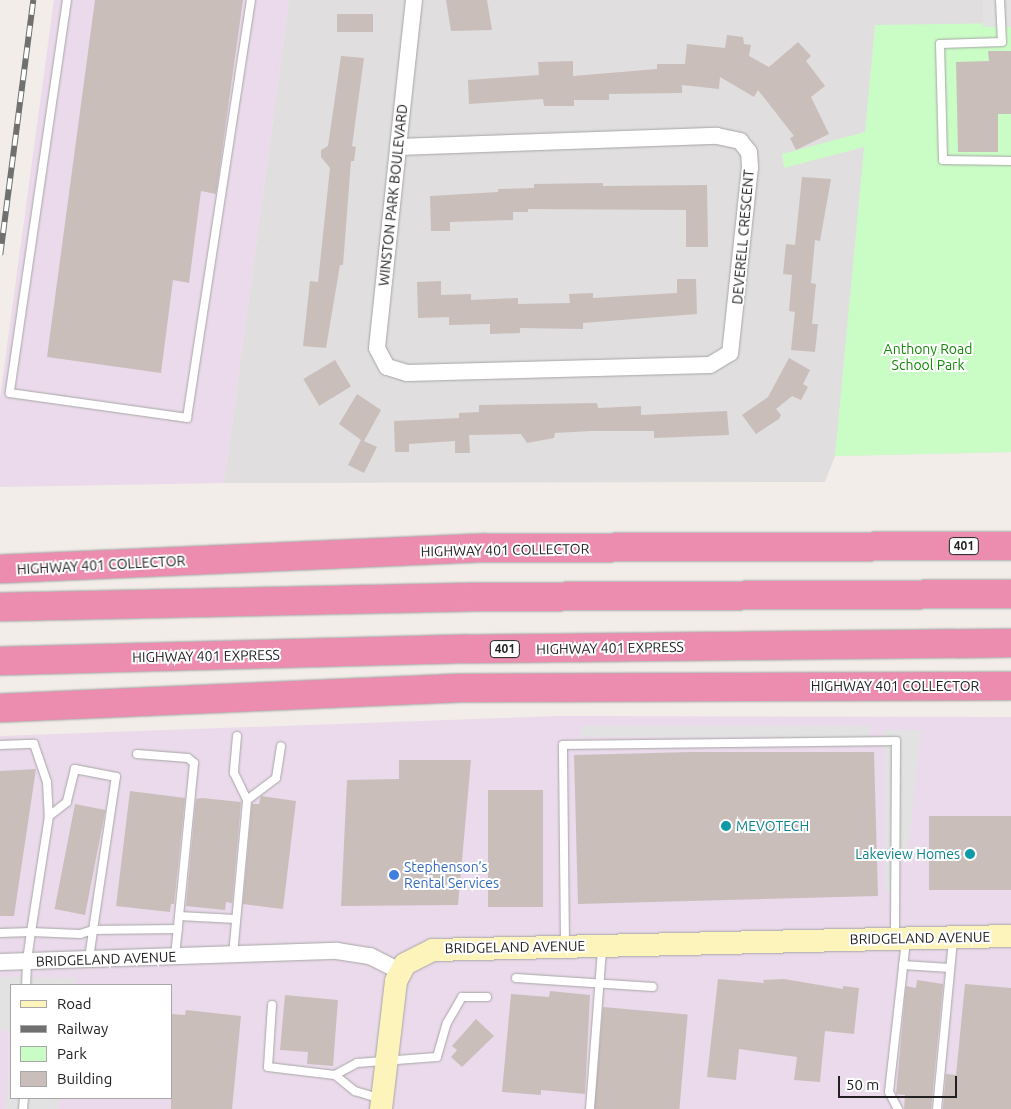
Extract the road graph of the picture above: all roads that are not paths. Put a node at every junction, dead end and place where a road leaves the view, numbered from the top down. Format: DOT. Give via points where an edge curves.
graph roads {
  1 [pos="67,0"];
  2 [pos="251,0"];
  3 [pos="414,0"];
  4 [pos="1000,0"];
  5 [pos="398,147"];
  6 [pos="1011,161"];
  7 [pos="407,373"];
  8 [pos="1011,546"];
  9 [pos="0,570"];
  10 [pos="1011,594"];
  11 [pos="0,607"];
  12 [pos="1011,643"];
  13 [pos="0,661"];
  14 [pos="1011,686"];
  15 [pos="0,708"];
  16 [pos="237,736"];
  17 [pos="0,746"];
  18 [pos="281,746"];
  19 [pos="137,754"];
  20 [pos="248,800"];
  21 [pos="49,816"];
  22 [pos="179,916"];
  23 [pos="236,919"];
  24 [pos="178,929"];
  25 [pos="93,930"];
  26 [pos="31,932"];
  27 [pos="0,933"];
  28 [pos="1011,936"];
  29 [pos="953,937"];
  30 [pos="900,938"];
  31 [pos="602,945"];
  32 [pos="565,946"];
  33 [pos="233,955"];
  34 [pos="175,956"];
  35 [pos="89,959"];
  36 [pos="27,961"];
  37 [pos="0,962"];
  38 [pos="903,965"];
  39 [pos="950,968"];
  40 [pos="400,971"];
  41 [pos="516,978"];
  42 [pos="26,984"];
  43 [pos="599,984"];
  44 [pos="653,987"];
  45 [pos="487,997"];
  46 [pos="272,1005"];
  47 [pos="387,1058"];
  48 [pos="336,1075"];
  49 [pos="381,1104"];
  50 [pos="590,1109"];
  51 [pos="898,1109"];
  52 [pos="937,1109"];
  1 -- 2 [label="lane" via="10,393 187,418"];
  3 -- 5 [label="street, WINSTON PARK BOULEVARD"];
  4 -- 6 [label="lane" via="1002,42 940,44 943,160"];
  5 -- 7 [label="street, WINSTON PARK BOULEVARD" via="377,348 387,367"];
  5 -- 7 [label="street, DEVERELL CRESCENT" via="717,136 740,141 749,152 750,168 735,331 730,353 710,365"];
  8 -- 9 [label="highway, HIGHWAY 401 COLLECTOR / 401" via="485,548"];
  10 -- 11 [label="highway" via="475,597"];
  12 -- 13 [label="highway, HIGHWAY 401 EXPRESS / 401" via="467,649"];
  14 -- 15 [label="highway, HIGHWAY 401 COLLECTOR" via="460,688"];
  16 -- 20 [label="lane" via="234,773"];
  17 -- 21 [label="lane" via="34,744 46,782"];
  18 -- 20 [label="lane" via="276,778"];
  19 -- 22 [label="lane" via="188,758 194,763"];
  20 -- 23 [label="lane"];
  21 -- 25 [label="lane" via="67,802 75,769 116,777"];
  21 -- 26 [label="lane"];
  22 -- 23 [label="lane"];
  22 -- 24 [label="lane"];
  23 -- 33 [label="lane"];
  24 -- 25 [label="lane"];
  24 -- 34 [label="lane"];
  25 -- 26 [label="lane" via="80,934"];
  25 -- 35 [label="lane"];
  26 -- 27 [label="lane"];
  26 -- 36 [label="lane"];
  28 -- 29 [label="street, BRIDGELAND AVENUE"];
  29 -- 30 [label="street, BRIDGELAND AVENUE"];
  29 -- 39 [label="lane"];
  30 -- 31 [label="street, BRIDGELAND AVENUE"];
  30 -- 32 [label="lane" via="896,742 564,745"];
  30 -- 38 [label="lane"];
  31 -- 32 [label="street, BRIDGELAND AVENUE"];
  31 -- 43 [label="lane"];
  32 -- 40 [label="street, BRIDGELAND AVENUE" via="442,948 412,958"];
  33 -- 34 [label="street, BRIDGELAND AVENUE"];
  33 -- 40 [label="street, BRIDGELAND AVENUE" via="357,953"];
  34 -- 35 [label="street, BRIDGELAND AVENUE"];
  35 -- 36 [label="street, BRIDGELAND AVENUE"];
  36 -- 37 [label="street, BRIDGELAND AVENUE"];
  36 -- 42 [label="lane"];
  38 -- 39 [label="lane"];
  38 -- 51 [label="lane" via="889,1092"];
  39 -- 52 [label="lane"];
  40 -- 47 [label="street"];
  41 -- 43 [label="lane"];
  43 -- 44 [label="lane"];
  43 -- 50 [label="lane"];
  45 -- 47 [label="lane" via="462,997 447,1022 437,1057"];
  46 -- 48 [label="lane" via="268,1067"];
  47 -- 48 [label="lane" via="357,1063"];
  47 -- 49 [label="street"];
  48 -- 49 [label="lane" via="355,1092"];
}
